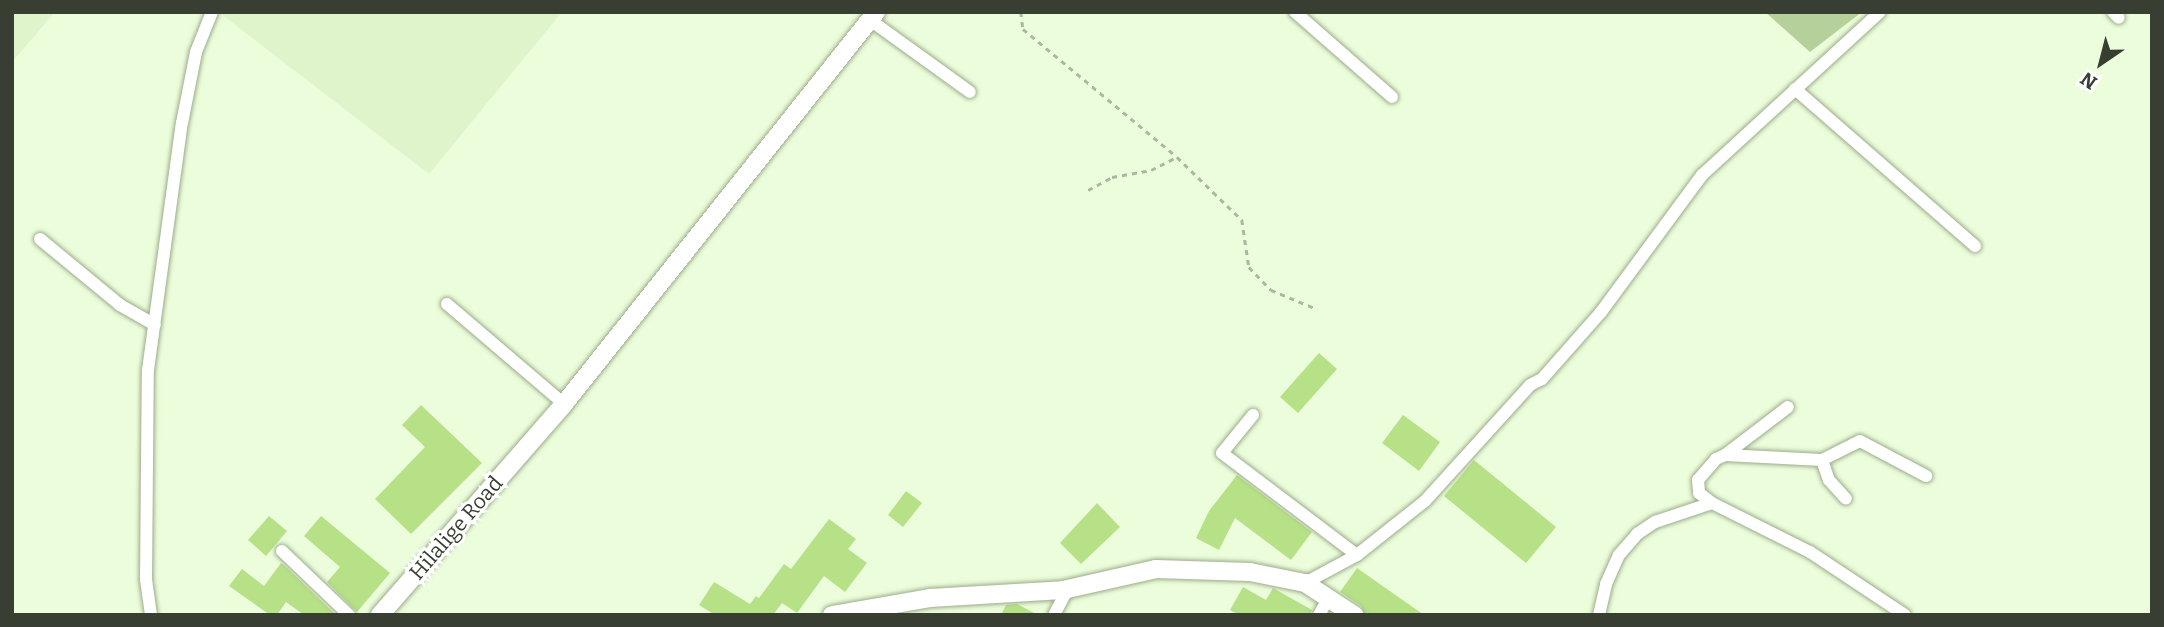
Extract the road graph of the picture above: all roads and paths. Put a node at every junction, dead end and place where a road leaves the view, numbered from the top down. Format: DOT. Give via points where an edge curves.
graph roads {
  1 [pos="212,12"];
  2 [pos="1021,12"];
  3 [pos="1295,12"];
  4 [pos="1880,12"];
  5 [pos="873,16"];
  6 [pos="1794,89"];
  7 [pos="970,92"];
  8 [pos="1392,97"];
  9 [pos="1177,156"];
  10 [pos="1088,190"];
  11 [pos="40,239"];
  12 [pos="1975,246"];
  13 [pos="447,304"];
  14 [pos="1317,309"];
  15 [pos="155,325"];
  16 [pos="564,404"];
  17 [pos="1788,407"];
  18 [pos="1253,415"];
  19 [pos="1725,455"];
  20 [pos="1822,460"];
  21 [pos="1926,476"];
  22 [pos="1846,499"];
  23 [pos="1712,503"];
  24 [pos="282,551"];
  25 [pos="1357,555"];
  26 [pos="1306,583"];
  27 [pos="1069,589"];
  28 [pos="1329,597"];
  29 [pos="151,615"];
  30 [pos="349,615"];
  31 [pos="380,615"];
  32 [pos="832,615"];
  33 [pos="1054,615"];
  34 [pos="1319,615"];
  35 [pos="1354,615"];
  36 [pos="1599,615"];
  37 [pos="1905,615"];
  1 -- 15 [label="street" via="196,52 182,123"];
  2 -- 9 [label="path" via="1023,29"];
  3 -- 8 [label="street"];
  4 -- 6 [label="street"];
  5 -- 7 [label="street"];
  5 -- 16 [label="street, Hilalige Road"];
  6 -- 12 [label="street"];
  6 -- 25 [label="street" via="1702,175 1601,312 1542,379 1530,385 1425,501"];
  9 -- 10 [label="path" via="1151,170 1112,177"];
  9 -- 14 [label="path" via="1242,220 1249,267 1270,290"];
  11 -- 15 [label="street" via="120,305"];
  13 -- 16 [label="street"];
  15 -- 29 [label="street" via="148,370 145,579"];
  16 -- 31 [label="street, Hilalige Road"];
  17 -- 19 [label="street"];
  18 -- 25 [label="street" via="1222,453"];
  19 -- 20 [label="street"];
  19 -- 23 [label="street" via="1698,480 1699,493"];
  20 -- 21 [label="street" via="1860,441"];
  20 -- 22 [label="street" via="1829,480"];
  23 -- 36 [label="street" via="1655,522 1637,534 1619,555"];
  23 -- 37 [label="street" via="1810,552"];
  24 -- 30 [label="street"];
  25 -- 26 [label="street"];
  26 -- 27 [label="street" via="1250,572 1156,569"];
  26 -- 28 [label="street"];
  27 -- 32 [label="street" via="930,598"];
  27 -- 33 [label="street"];
  28 -- 34 [label="street"];
  28 -- 35 [label="street"];
}
